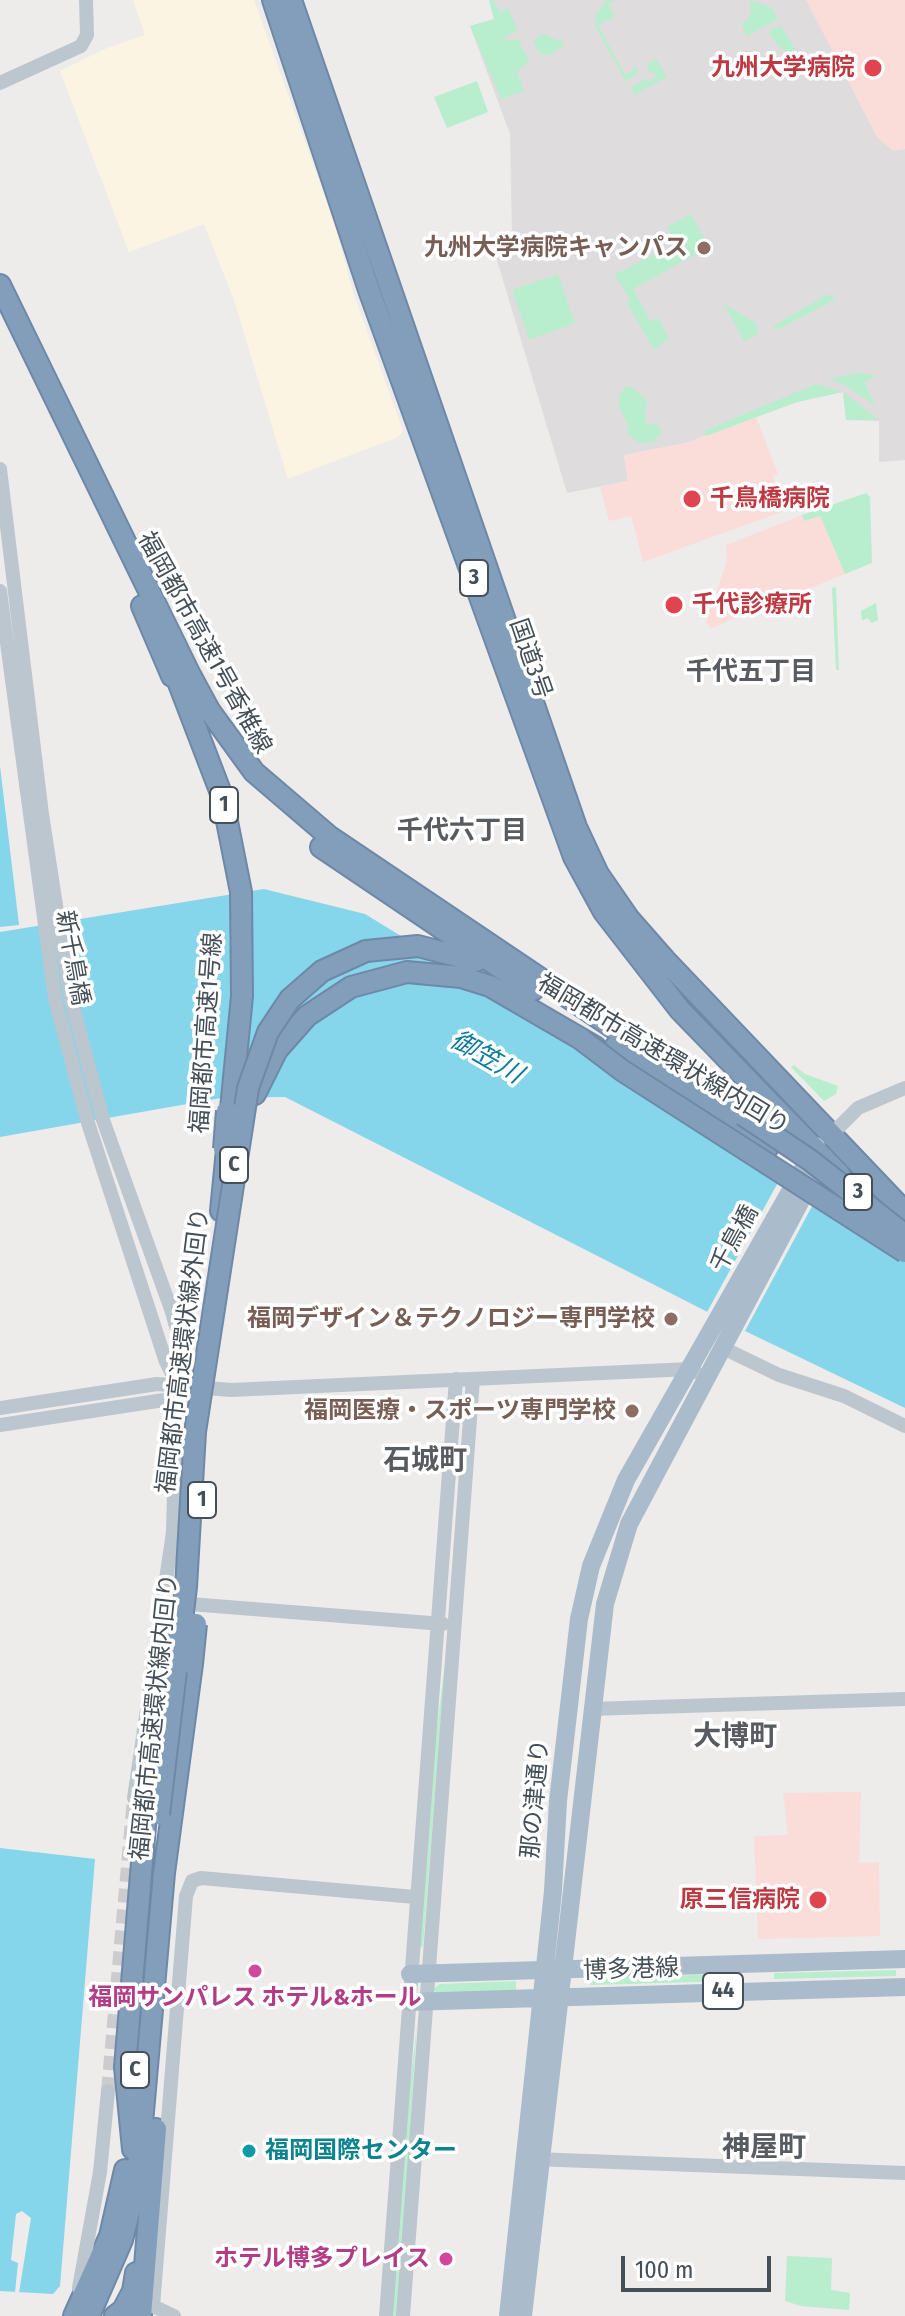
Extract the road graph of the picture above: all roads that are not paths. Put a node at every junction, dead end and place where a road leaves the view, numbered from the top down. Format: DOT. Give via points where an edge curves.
graph roads {
  1 [pos="86,0"];
  2 [pos="273,0"];
  3 [pos="291,0"];
  4 [pos="0,83"];
  5 [pos="0,285"];
  6 [pos="0,296"];
  7 [pos="0,469"];
  8 [pos="108,516"];
  9 [pos="0,591"];
  10 [pos="27,748"];
  11 [pos="582,1040"];
  12 [pos="905,1088"];
  13 [pos="739,1121"];
  14 [pos="831,1135"];
  15 [pos="768,1147"];
  16 [pos="818,1153"];
  17 [pos="110,1168"];
  18 [pos="905,1212"];
  19 [pos="905,1237"];
  20 [pos="905,1251"];
  21 [pos="726,1322"];
  22 [pos="213,1337"];
  23 [pos="723,1348"];
  24 [pos="690,1369"];
  25 [pos="707,1378"];
  26 [pos="456,1379"];
  27 [pos="473,1379"];
  28 [pos="195,1387"];
  29 [pos="177,1390"];
  30 [pos="0,1408"];
  31 [pos="0,1425"];
  32 [pos="905,1426"];
  33 [pos="195,1432"];
  34 [pos="186,1587"];
  35 [pos="164,1602"];
  36 [pos="436,1624"];
  37 [pos="456,1626"];
  38 [pos="192,1664"];
  39 [pos="905,1699"];
  40 [pos="591,1709"];
  41 [pos="134,1798"];
  42 [pos="415,1897"];
  43 [pos="905,1959"];
  44 [pos="554,1970"];
  45 [pos="419,1974"];
  46 [pos="905,1987"];
  47 [pos="550,1997"];
  48 [pos="417,2002"];
  49 [pos="108,2091"];
  50 [pos="532,2158"];
  51 [pos="905,2173"];
  52 [pos="147,2266"];
  53 [pos="73,2316"];
  54 [pos="89,2316"];
  55 [pos="115,2316"];
  56 [pos="133,2316"];
  57 [pos="141,2316"];
  58 [pos="174,2316"];
  59 [pos="386,2316"];
  60 [pos="403,2316"];
  61 [pos="508,2316"];
  62 [pos="523,2316"];
  1 -- 4 [label="street" via="87,35 81,46"];
  2 -- 16 [label="highway, 国道3号 / 3" via="369,290 574,857 610,921 680,1010"];
  3 -- 14 [label="highway, 国道3号 / 3" via="576,827 598,874 641,934"];
  5 -- 8 [label="highway, 福岡都市高速1号香椎線 / 1"];
  6 -- 8 [label="highway, 福岡都市高速1号香椎線 / 1"];
  7 -- 10 [label="street"];
  8 -- 13 [label="highway, 福岡都市高速環状線外回り" via="209,710 238,754 274,792 366,863"];
  8 -- 22 [label="highway, 福岡都市高速環状線内回り / 1, bridge" via="213,769 241,892 242,996"];
  8 -- 33 [label="highway, 福岡都市高速1号線 / 1, bridge" via="211,770 227,822 239,893 240,996"];
  9 -- 10 [label="street"];
  10 -- 17 [label="street, 新千鳥橋" via="66,976"];
  11 -- 13 [label="highway, 福岡都市高速環状線内回り / C, bridge"];
  11 -- 20 [label="highway, bridge"];
  11 -- 22 [label="highway, 福岡都市高速環状線内回り / C, bridge" via="513,996 461,977 407,972 337,994 307,1016 277,1050 258,1084 237,1164"];
  12 -- 14 [label="street" via="858,1108"];
  13 -- 15 [label="highway, 福岡都市高速環状線内回り / C"];
  13 -- 19 [label="highway, 福岡都市高速環状線外回り / C, bridge" via="810,1160"];
  13 -- 33 [label="highway, 福岡都市高速環状線外回り / C, bridge" via="514,978 465,956 418,946 388,947 330,966 304,985 278,1015 253,1070 236,1149"];
  14 -- 16 [label="main road"];
  14 -- 18 [label="highway, 国道3号 / 3"];
  15 -- 19 [label="highway, 福岡都市高速環状線内回り / C"];
  15 -- 20 [label="highway, bridge" via="811,1186"];
  16 -- 19 [label="highway, 国道3号 / 3"];
  16 -- 21 [label="main road, 千鳥橋"];
  17 -- 28 [label="street" via="172,1312"];
  17 -- 29 [label="street"];
  21 -- 23 [label="main road, 那の津通り"];
  21 -- 24 [label="main road, 那の津通り"];
  22 -- 38 [label="highway, 福岡都市高速環状線内回り / 1, bridge"];
  23 -- 25 [label="main road, 那の津通り"];
  23 -- 32 [label="street"];
  24 -- 25 [label="street"];
  24 -- 27 [label="street"];
  24 -- 44 [label="main road, 那の津通り" via="626,1480 588,1577 558,1801"];
  25 -- 40 [label="main road, 那の津通り" via="629,1524 605,1604"];
  26 -- 27 [label="street"];
  26 -- 28 [label="street" via="231,1390"];
  26 -- 36 [label="street"];
  27 -- 37 [label="street"];
  28 -- 29 [label="street"];
  28 -- 35 [label="street" via="187,1565"];
  29 -- 30 [label="street"];
  29 -- 31 [label="street"];
  29 -- 35 [label="street" via="173,1532"];
  33 -- 34 [label="highway, 福岡都市高速環状線外回り / C, bridge"];
  34 -- 53 [label="highway, 福岡都市高速環状線外回り / C, bridge" via="151,1872 124,2176 110,2236"];
  34 -- 55 [label="highway, bridge" via="140,1871 125,2067 138,2264 133,2291"];
  35 -- 36 [label="street"];
  35 -- 41 [label="street"];
  36 -- 37 [label="street"];
  36 -- 42 [label="street"];
  37 -- 45 [label="street"];
  38 -- 52 [label="highway" via="190,1746"];
  38 -- 54 [label="highway, 福岡都市高速環状線内回り / 1" via="164,1873 137,2180 122,2240"];
  39 -- 40 [label="street"];
  40 -- 44 [label="main road, 那の津通り"];
  42 -- 45 [label="street"];
  42 -- 58 [label="street" via="192,1881 186,1896 153,2306"];
  43 -- 44 [label="main road, 博多港線 / 44"];
  44 -- 45 [label="main road, 博多港線 / 44"];
  44 -- 47 [label="main road, 那の津通り"];
  45 -- 48 [label="street"];
  46 -- 47 [label="main road, 博多港線 / 44"];
  47 -- 48 [label="main road, 博多港線 / 44"];
  47 -- 50 [label="main road, 那の津通り"];
  48 -- 59 [label="street"];
  48 -- 60 [label="street"];
  49 -- 53 [label="street" via="100,2172"];
  50 -- 51 [label="street"];
  50 -- 61 [label="main road, 那の津通り"];
  50 -- 62 [label="main road, 那の津通り"];
  52 -- 56 [label="highway"];
  52 -- 57 [label="highway"];
}
